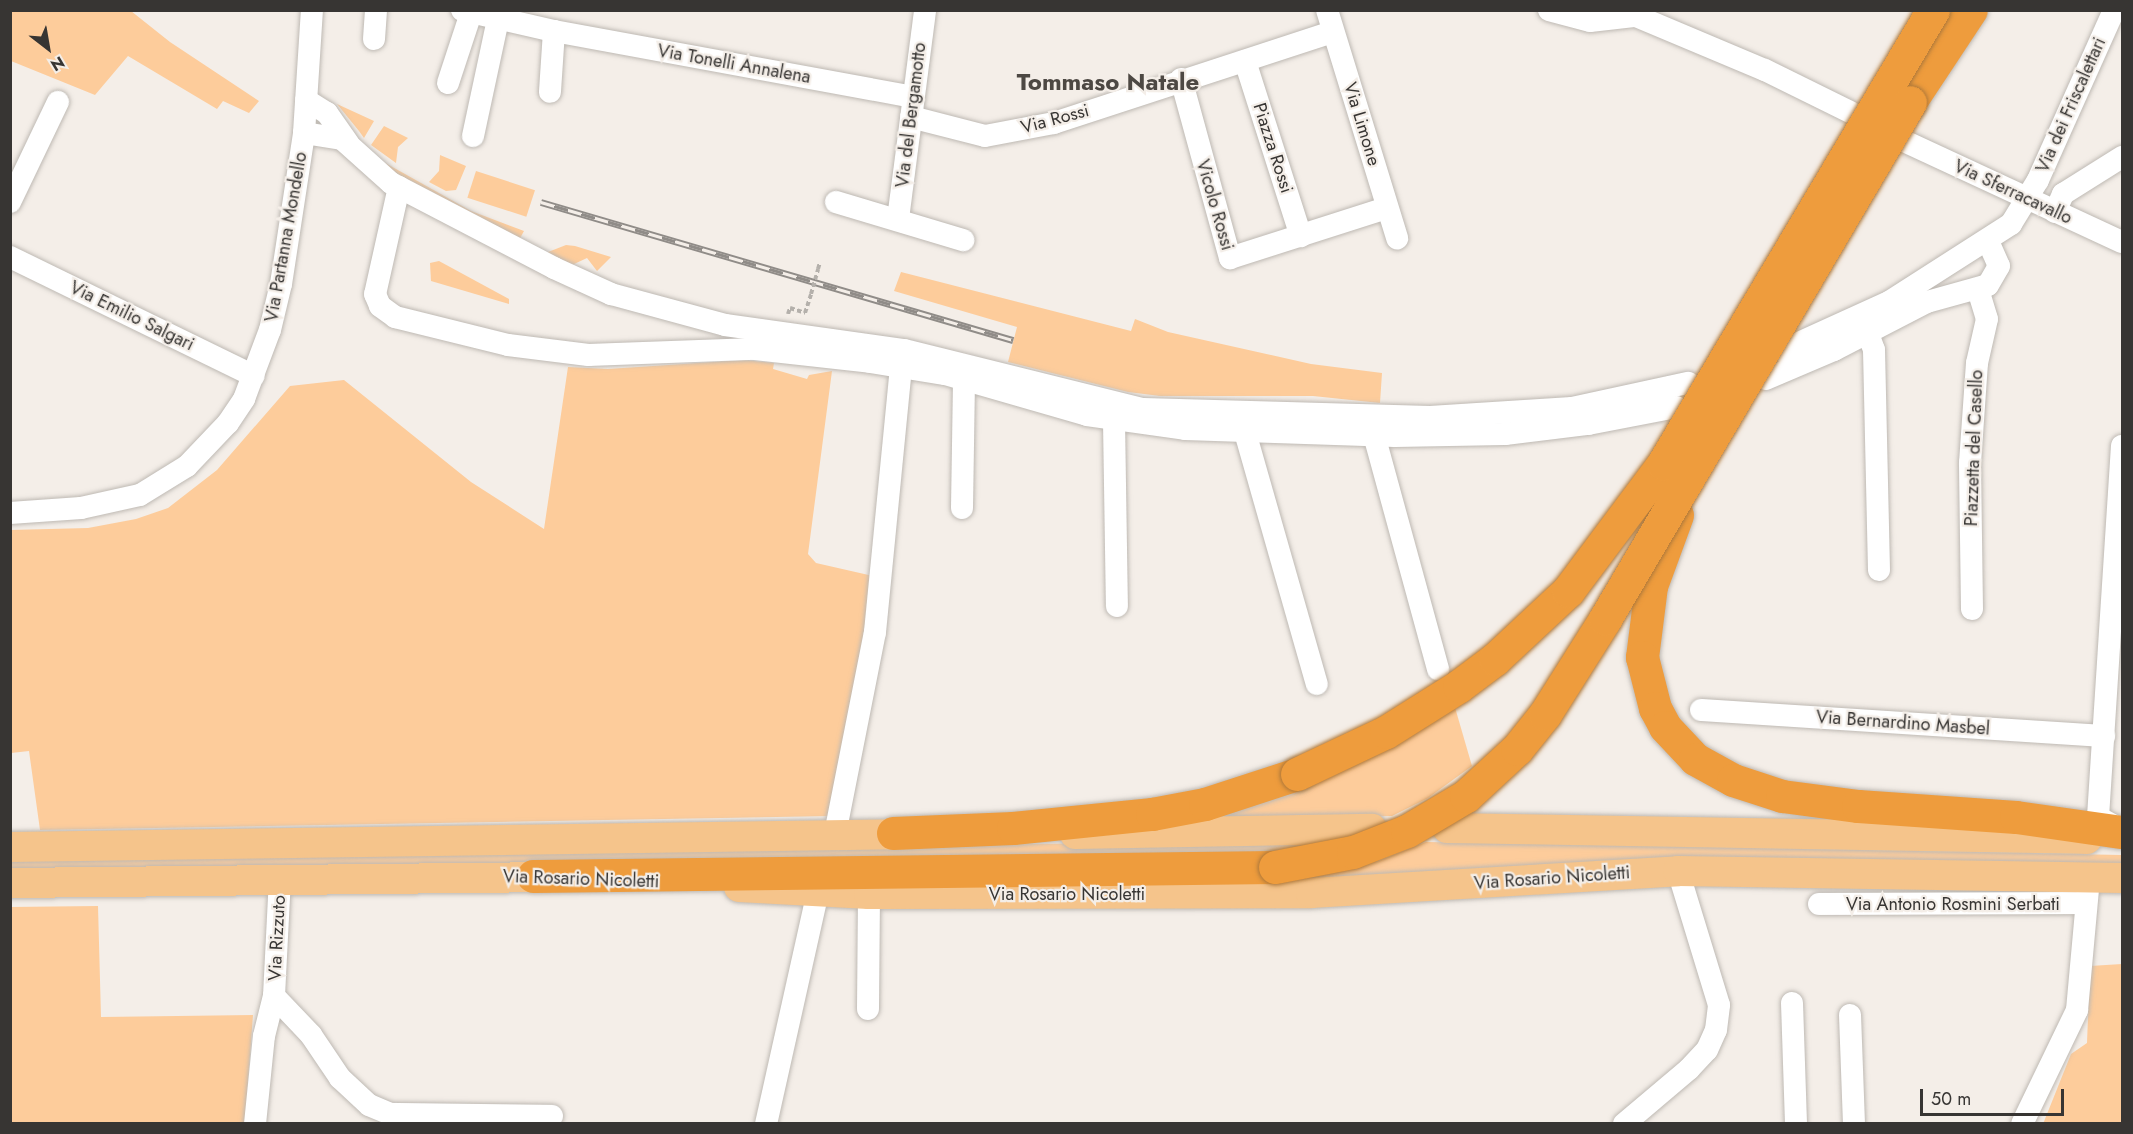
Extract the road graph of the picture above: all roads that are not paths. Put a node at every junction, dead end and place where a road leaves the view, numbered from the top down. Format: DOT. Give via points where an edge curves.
graph roads {
  1 [pos="312,10"];
  2 [pos="376,10"];
  3 [pos="925,10"];
  4 [pos="1327,10"];
  5 [pos="1549,10"];
  6 [pos="1927,10"];
  7 [pos="1933,10"];
  8 [pos="1964,10"];
  9 [pos="1971,10"];
  10 [pos="2114,10"];
  11 [pos="467,12"];
  12 [pos="1628,12"];
  13 [pos="511,17"];
  14 [pos="554,31"];
  15 [pos="1333,32"];
  16 [pos="374,39"];
  17 [pos="1245,61"];
  18 [pos="1180,79"];
  19 [pos="448,83"];
  20 [pos="550,92"];
  21 [pos="1898,96"];
  22 [pos="306,100"];
  23 [pos="58,102"];
  24 [pos="912,107"];
  25 [pos="1850,112"];
  26 [pos="304,133"];
  27 [pos="473,136"];
  28 [pos="1905,141"];
  29 [pos="348,143"];
  30 [pos="2122,157"];
  31 [pos="399,187"];
  32 [pos="2028,200"];
  33 [pos="10,202"];
  34 [pos="836,202"];
  35 [pos="1388,208"];
  36 [pos="2055,212"];
  37 [pos="898,219"];
  38 [pos="1301,236"];
  39 [pos="1397,238"];
  40 [pos="963,240"];
  41 [pos="1988,241"];
  42 [pos="2122,242"];
  43 [pos="10,257"];
  44 [pos="1978,290"];
  45 [pos="1868,334"];
  46 [pos="1781,351"];
  47 [pos="901,366"];
  48 [pos="254,376"];
  49 [pos="1766,379"];
  50 [pos="964,381"];
  51 [pos="1688,383"];
  52 [pos="1676,407"];
  53 [pos="1114,421"];
  54 [pos="1245,432"];
  55 [pos="1374,435"];
  56 [pos="2122,446"];
  57 [pos="1698,463"];
  58 [pos="963,508"];
  59 [pos="10,513"];
  60 [pos="1879,570"];
  61 [pos="1117,606"];
  62 [pos="1972,609"];
  63 [pos="1438,669"];
  64 [pos="1317,684"];
  65 [pos="1701,710"];
  66 [pos="2104,736"];
  67 [pos="1447,828"];
  68 [pos="1372,829"];
  69 [pos="2122,831"];
  70 [pos="835,834"];
  71 [pos="893,834"];
  72 [pos="2122,840"];
  73 [pos="10,848"];
  74 [pos="1678,871"];
  75 [pos="533,876"];
  76 [pos="2122,878"];
  77 [pos="280,879"];
  78 [pos="10,883"];
  79 [pos="2088,890"];
  80 [pos="818,892"];
  81 [pos="869,894"];
  82 [pos="1819,904"];
  83 [pos="274,996"];
  84 [pos="1792,1003"];
  85 [pos="868,1009"];
  86 [pos="1850,1015"];
  87 [pos="368,1114"];
  88 [pos="539,1119"];
  89 [pos="255,1124"];
  90 [pos="766,1124"];
  91 [pos="1624,1124"];
  92 [pos="1796,1124"];
  93 [pos="1854,1124"];
  94 [pos="2022,1124"];
  1 -- 22 [label="street, Via Partanna Mondello"];
  2 -- 16 [label="street"];
  3 -- 24 [label="street, Via del Bergamotto"];
  4 -- 15 [label="street, Via Limone"];
  5 -- 12 [label="street" via="1590,21"];
  6 -- 21 [label="highway, bridge"];
  7 -- 21 [label="highway, bridge"];
  8 -- 21 [label="highway"];
  9 -- 21 [label="highway"];
  10 -- 32 [label="street, Via dei Friscalettari"];
  11 -- 13 [label="street, Via Tonelli Annalena"];
  11 -- 19 [label="street"];
  12 -- 25 [label="street" via="1765,70"];
  13 -- 14 [label="street, Via Tonelli Annalena"];
  13 -- 27 [label="street"];
  14 -- 20 [label="street"];
  14 -- 24 [label="street, Via Tonelli Annalena"];
  15 -- 17 [label="street, Via Rossi"];
  15 -- 35 [label="street, Via Limone"];
  17 -- 18 [label="street, Via Rossi"];
  17 -- 38 [label="street, Piazza Rossi"];
  18 -- 24 [label="street, Via Rossi" via="1054,123 985,136"];
  18 -- 38 [label="street, Vicolo Rossi" via="1230,258"];
  21 -- 57 [label="highway, bridge"];
  21 -- 71 [label="highway, bridge" via="1663,464 1568,591 1460,686 1386,732 1297,774 1204,804 1048,825"];
  22 -- 26 [label="street, Via Partanna Mondello"];
  22 -- 29 [label="street" via="327,113"];
  23 -- 33 [label="street"];
  24 -- 37 [label="street, Via del Bergamotto"];
  26 -- 29 [label="street" via="336,136"];
  26 -- 48 [label="street, Via Partanna Mondello" via="281,284"];
  28 -- 32 [label="street, Via Sferracavallo"];
  29 -- 31 [label="street" via="366,164"];
  30 -- 36 [label="street" via="2063,194"];
  31 -- 47 [label="street" via="375,294 380,306 395,317 508,345 588,355 721,348"];
  31 -- 51 [label="street" via="586,284 668,311 779,335 904,350 1143,409 1442,416 1572,408"];
  32 -- 36 [label="street, Via Sferracavallo"];
  32 -- 41 [label="street, Via dei Friscalettari" via="2011,224"];
  34 -- 37 [label="street"];
  35 -- 38 [label="street"];
  35 -- 39 [label="street, Via Limone"];
  36 -- 42 [label="street, Via Sferracavallo"];
  37 -- 40 [label="street"];
  41 -- 44 [label="street" via="1998,260 1998,273"];
  41 -- 46 [label="street, Via dei Friscalettari" via="1889,302"];
  43 -- 48 [label="street, Via Emilio Salgari"];
  44 -- 45 [label="street" via="1927,302"];
  44 -- 62 [label="street, Piazzetta del Casello" via="1987,319 1977,363 1970,463"];
  45 -- 49 [label="street"];
  45 -- 60 [label="street" via="1874,350"];
  47 -- 50 [label="street"];
  47 -- 70 [label="street" via="875,632"];
  48 -- 59 [label="street, Via Partanna Mondello" via="228,423 166,483 115,503"];
  50 -- 53 [label="street"];
  50 -- 58 [label="street"];
  52 -- 55 [label="street" via="1588,424 1505,434"];
  53 -- 54 [label="street"];
  53 -- 61 [label="street"];
  54 -- 55 [label="street"];
  54 -- 64 [label="street"];
  55 -- 63 [label="street"];
  56 -- 66 [label="street"];
  57 -- 69 [label="highway, bridge" via="1651,586 1643,638 1649,692 1665,727 1679,744 1714,771 1755,789 1819,802 2016,817"];
  57 -- 75 [label="highway, bridge" via="1552,704 1493,774 1438,815 1383,842 1317,861 1275,867"];
  65 -- 66 [label="street, Via Bernardino Masbel"];
  66 -- 69 [label="street" via="2098,817"];
  67 -- 72 [label="main road"];
  68 -- 71 [label="main road, Via Rosario Nicoletti"];
  70 -- 71 [label="main road, Via Rosario Nicoletti"];
  70 -- 73 [label="main road, Via Rosario Nicoletti"];
  74 -- 79 [label="main road, Via Rosario Nicoletti"];
  74 -- 81 [label="main road, Via Rosario Nicoletti" via="1311,893"];
  74 -- 91 [label="street" via="1719,1005 1716,1030 1707,1050 1689,1069"];
  75 -- 77 [label="main road, Via Rosario Nicoletti"];
  75 -- 80 [label="main road, Via Rosario Nicoletti"];
  76 -- 79 [label="main road, Via Rosario Nicoletti"];
  77 -- 78 [label="main road, Via Rosario Nicoletti"];
  77 -- 83 [label="street, Via Rizzuto"];
  79 -- 82 [label="street, Via Antonio Rosmini Serbati"];
  79 -- 94 [label="street" via="2077,1010"];
  80 -- 81 [label="main road, Via Rosario Nicoletti"];
  80 -- 90 [label="street"];
  81 -- 85 [label="street"];
  83 -- 87 [label="street" via="311,1035"];
  83 -- 89 [label="street, Via Rizzuto" via="264,1036"];
  84 -- 92 [label="street"];
  86 -- 93 [label="street"];
  87 -- 88 [label="street"];
}
